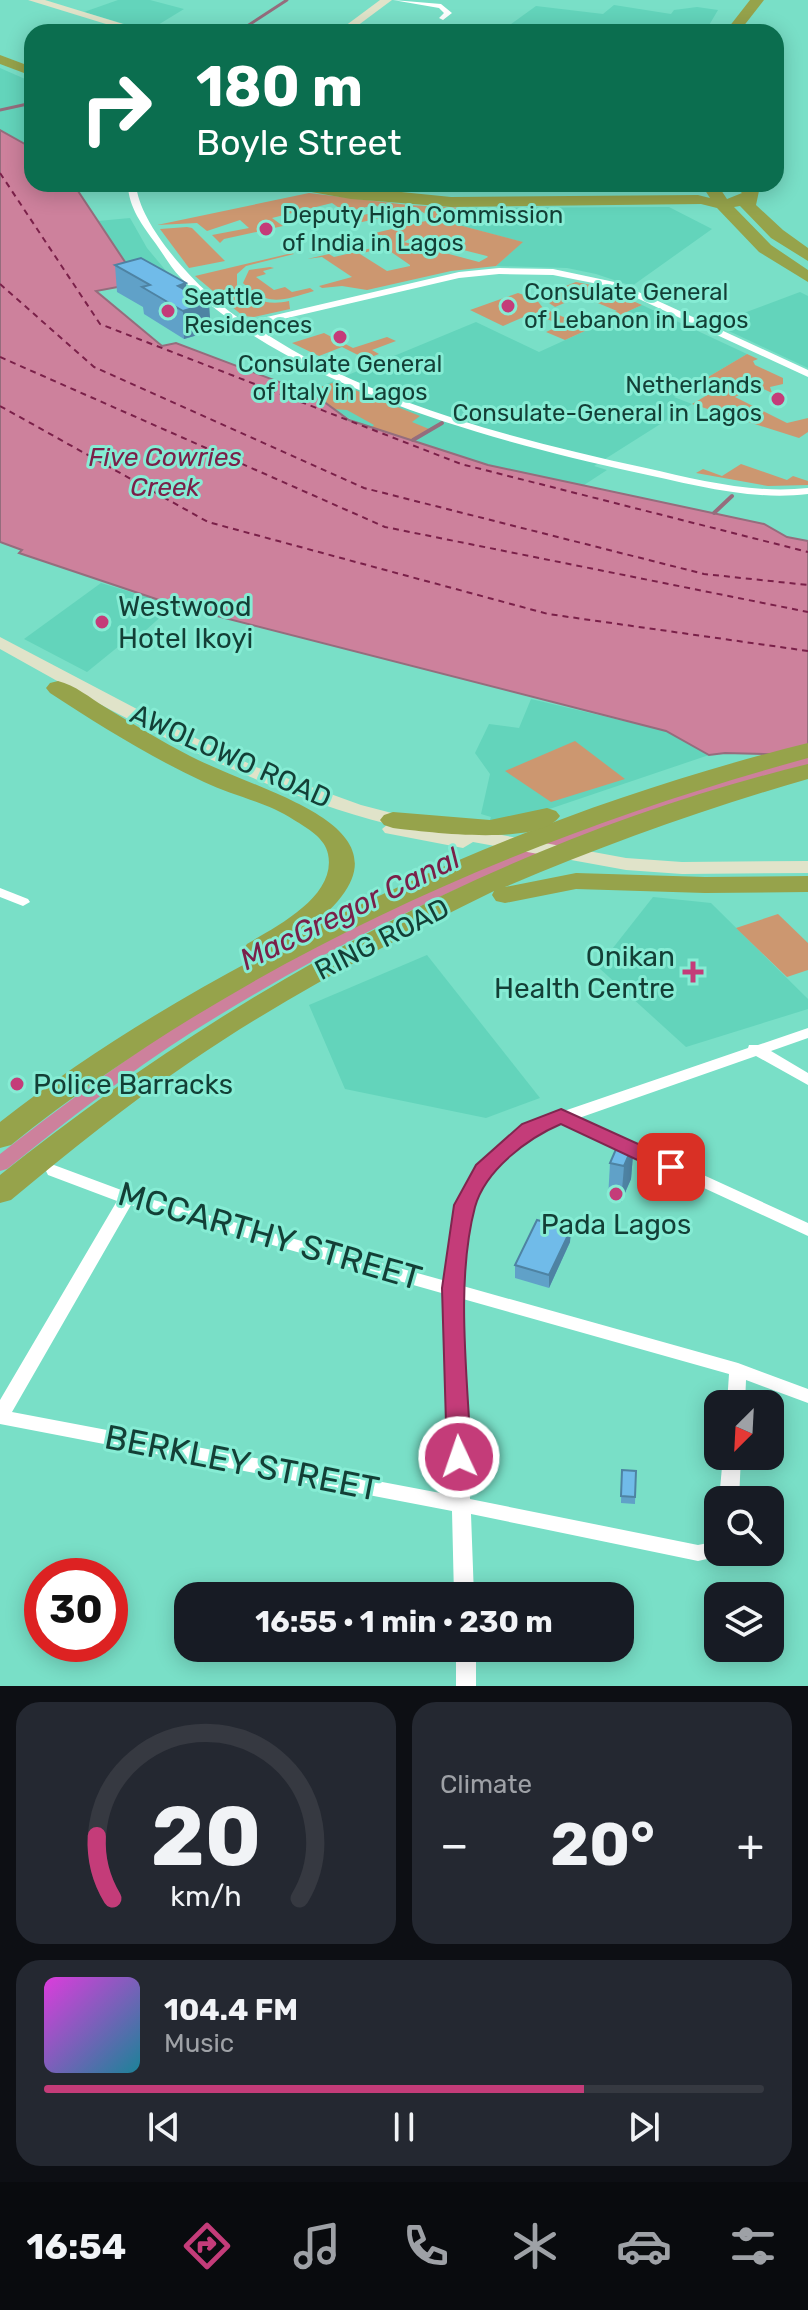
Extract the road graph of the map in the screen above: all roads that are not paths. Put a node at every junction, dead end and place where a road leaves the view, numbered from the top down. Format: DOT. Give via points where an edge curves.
graph roads {
  1 [pos="33,0"];
  2 [pos="387,0"];
  3 [pos="397,0"];
  4 [pos="744,0"];
  5 [pos="757,0"];
  6 [pos="443,18"];
  7 [pos="116,24"];
  8 [pos="353,24"];
  9 [pos="725,24"];
  10 [pos="738,24"];
  11 [pos="0,53"];
  12 [pos="0,59"];
  13 [pos="24,63"];
  14 [pos="24,69"];
  15 [pos="132,192"];
  16 [pos="340,192"];
  17 [pos="383,192"];
  18 [pos="657,192"];
  19 [pos="689,192"];
  20 [pos="697,192"];
  21 [pos="700,192"];
  22 [pos="715,192"];
  23 [pos="729,192"];
  24 [pos="738,192"];
  25 [pos="743,192"];
  26 [pos="806,271"];
  27 [pos="244,325"];
  28 [pos="808,374"];
  29 [pos="808,491"];
  30 [pos="0,642"];
  31 [pos="0,654"];
  32 [pos="58,688"];
  33 [pos="808,736"];
  34 [pos="808,750"];
  35 [pos="808,771"];
  36 [pos="393,820"];
  37 [pos="492,843"];
  38 [pos="576,860"];
  39 [pos="808,867"];
  40 [pos="808,876"];
  41 [pos="808,884"];
  42 [pos="0,892"];
  43 [pos="23,902"];
  44 [pos="808,1033"];
  45 [pos="193,1048"];
  46 [pos="755,1049"];
  47 [pos="808,1080"];
  48 [pos="31,1112"];
  49 [pos="561,1116"];
  50 [pos="0,1138"];
  51 [pos="54,1171"];
  52 [pos="0,1192"];
  53 [pos="127,1198"];
  54 [pos="808,1230"];
  55 [pos="454,1288"];
  56 [pos="738,1370"];
  57 [pos="737,1390"];
  58 [pos="808,1396"];
  59 [pos="0,1416"];
  60 [pos="463,1505"];
  61 [pos="704,1552"];
  62 [pos="464,1582"];
  63 [pos="466,1662"];
  64 [pos="466,1686"];
  1 -- 7 [label="main road"];
  2 -- 8 [label="main road"];
  3 -- 6 [label="street" via="441,6 448,13"];
  4 -- 9 [label="highway"];
  5 -- 10 [label="highway"];
  11 -- 13 [label="highway"];
  12 -- 14 [label="highway"];
  15 -- 27 [label="street" via="152,236 174,266"];
  16 -- 19 [label="highway" via="544,203 671,198"];
  17 -- 18 [label="highway" via="475,198"];
  20 -- 26 [label="highway" via="725,228 762,257"];
  21 -- 24 [label="highway" via="727,204"];
  22 -- 26 [label="highway" via="741,229"];
  23 -- 26 [label="highway" via="749,220"];
  25 -- 26 [label="highway" via="748,206"];
  27 -- 28 [label="street" via="447,277 553,272 616,285"];
  27 -- 29 [label="street" via="344,378 501,435 723,487"];
  30 -- 36 [label="main road, AWOLOWO ROAD" via="241,767"];
  31 -- 32 [label="main road, AWOLOWO ROAD"];
  32 -- 37 [label="main road, AWOLOWO ROAD" via="225,772 286,796 383,827"];
  32 -- 48 [label="highway" via="117,727 225,782 300,812 336,843 342,868 327,900 285,934 128,1026 50,1087"];
  33 -- 36 [label="highway" via="693,766 536,821 488,828"];
  34 -- 48 [label="highway, RING ROAD" via="599,812 400,895 210,995"];
  35 -- 45 [label="highway, RING ROAD" via="700,802 525,869 353,952"];
  36 -- 37 [label="main road, AWOLOWO ROAD"];
  37 -- 38 [label="main road, AWOLOWO ROAD"];
  38 -- 39 [label="main road, AWOLOWO ROAD" via="682,868"];
  38 -- 40 [label="main road, AWOLOWO ROAD" via="685,877"];
  41 -- 45 [label="highway" via="576,878 539,883 396,946"];
  42 -- 43 [label="street"];
  44 -- 46 [label="street"];
  45 -- 52 [label="highway, RING ROAD" via="126,1091"];
  46 -- 47 [label="street"];
  46 -- 49 [label="street"];
  48 -- 50 [label="highway, RING ROAD"];
  49 -- 54 [label="street"];
  49 -- 55 [label="street" via="529,1129 484,1171 465,1205"];
  51 -- 53 [label="street, MCCARTHY STREET"];
  53 -- 55 [label="street, MCCARTHY STREET"];
  53 -- 59 [label="street"];
  55 -- 56 [label="street, MCCARTHY STREET"];
  55 -- 60 [label="street"];
  56 -- 57 [label="street"];
  56 -- 58 [label="street, MCCARTHY STREET"];
  59 -- 60 [label="street, BERKLEY STREET"];
  60 -- 61 [label="street, BERKLEY STREET"];
  60 -- 62 [label="street"];
  63 -- 64 [label="street"];
}
